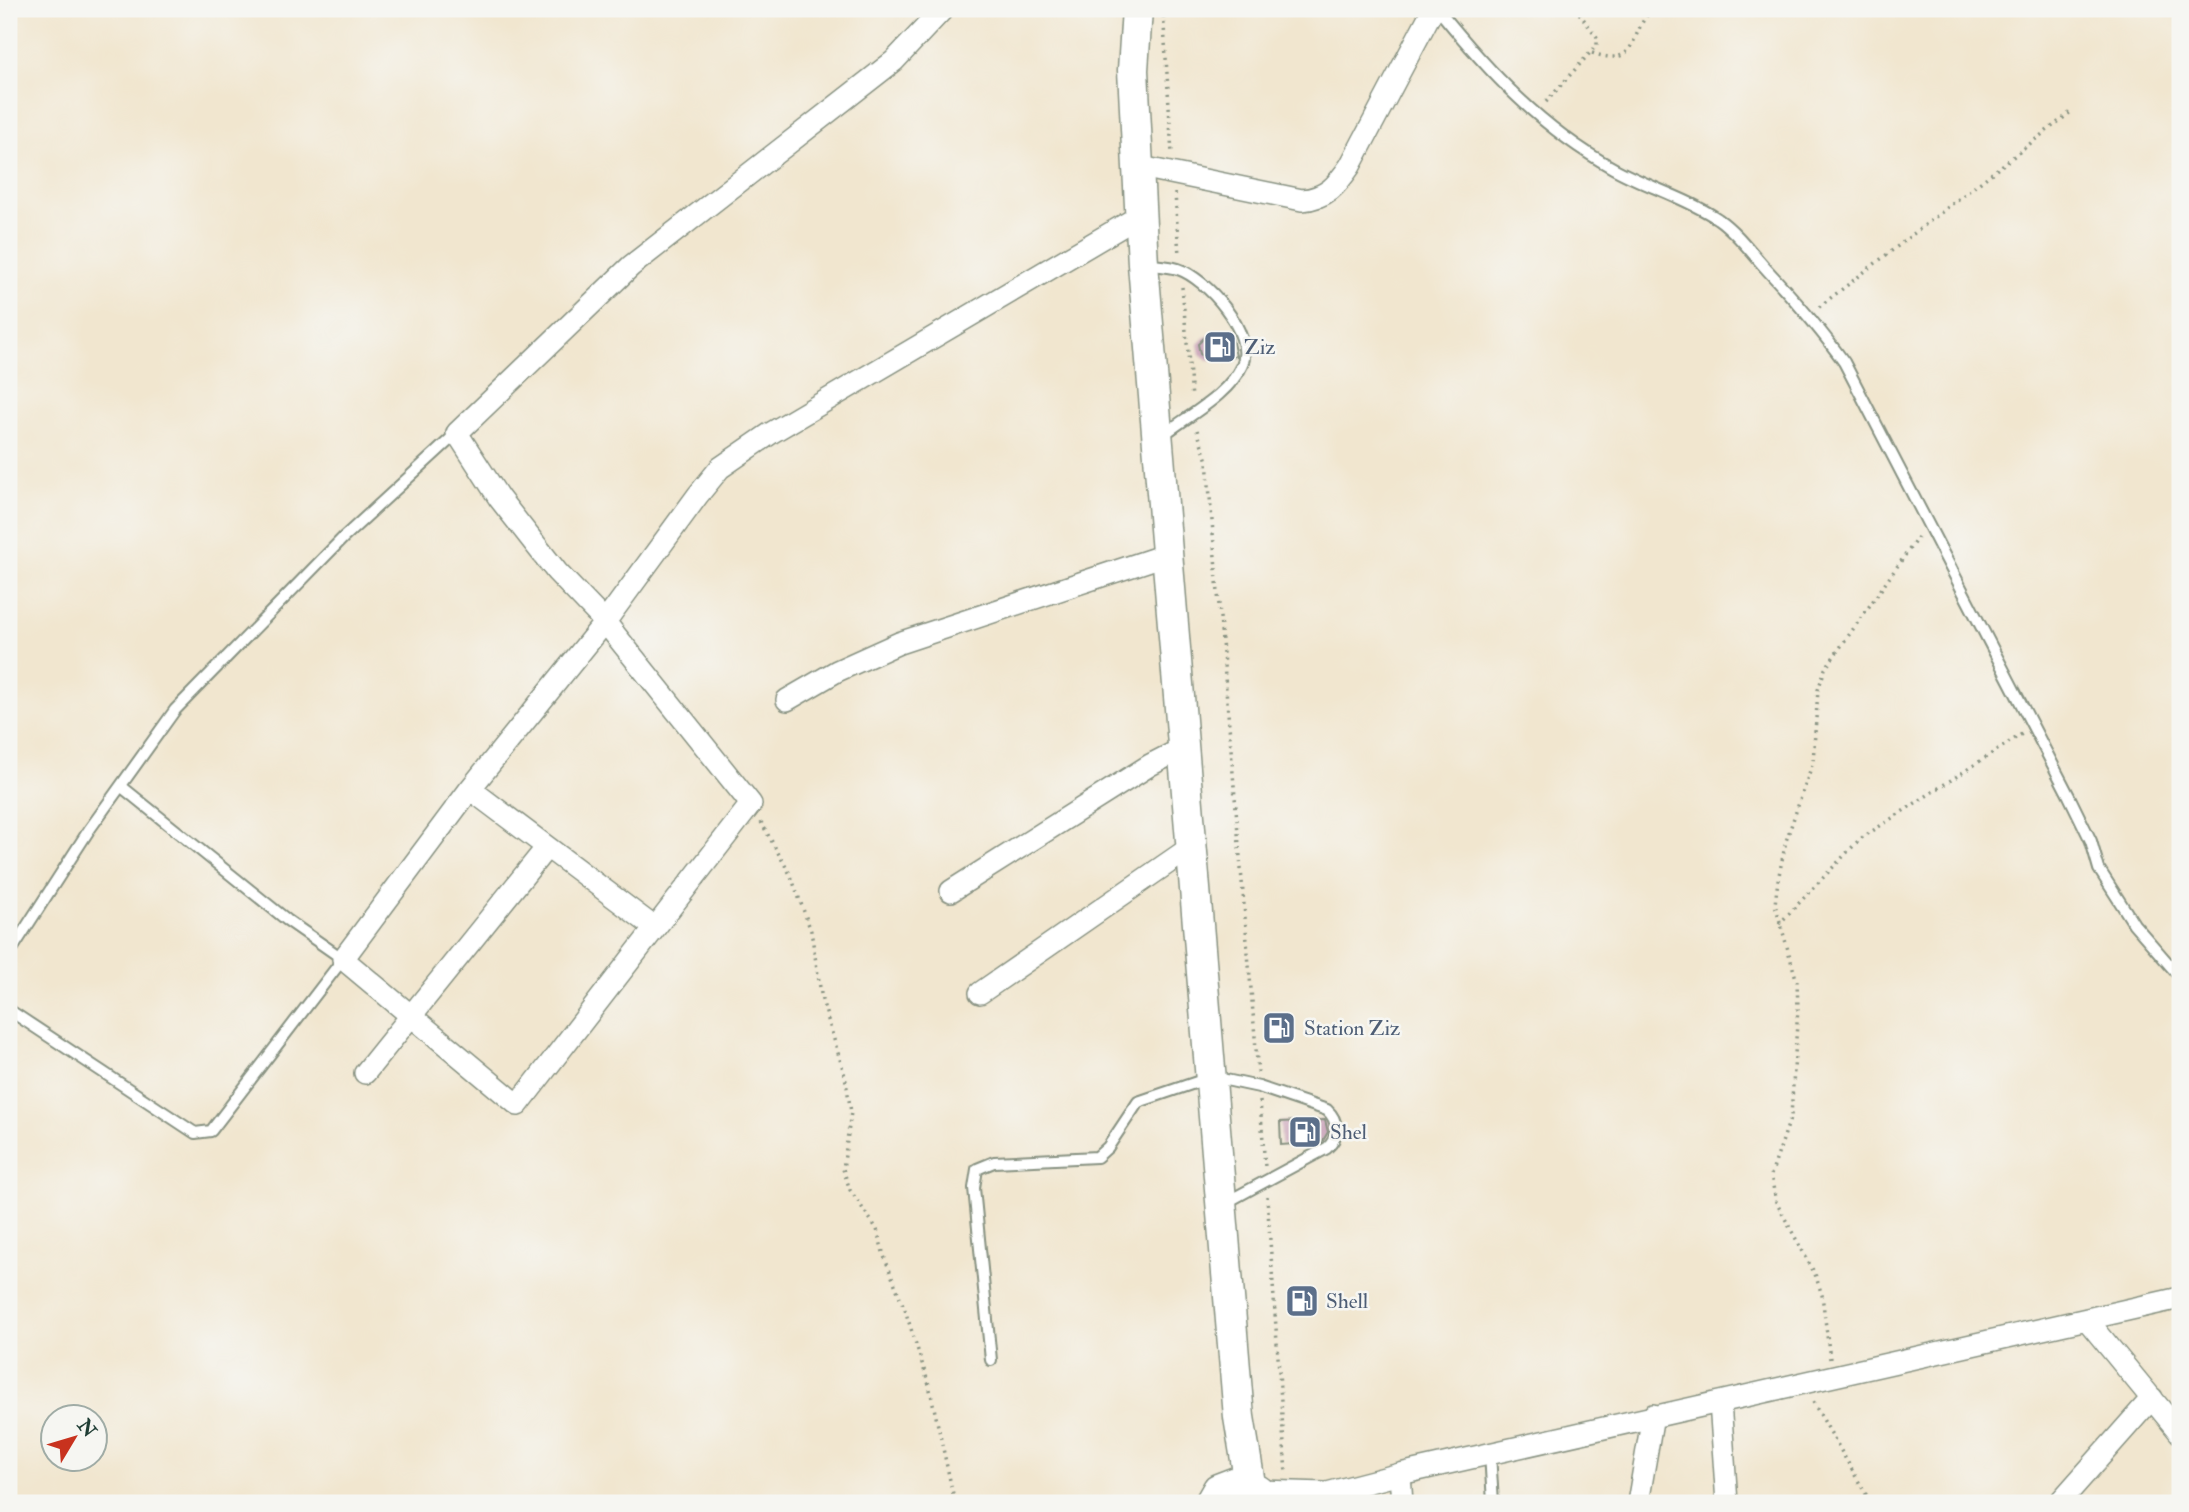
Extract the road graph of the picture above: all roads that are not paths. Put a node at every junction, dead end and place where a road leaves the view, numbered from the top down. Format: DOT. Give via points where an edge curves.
graph roads {
  1 [pos="943,9"];
  2 [pos="1137,9"];
  3 [pos="1435,9"];
  4 [pos="1136,166"];
  5 [pos="1141,215"];
  6 [pos="1143,264"];
  7 [pos="457,433"];
  8 [pos="1159,438"];
  9 [pos="1168,554"];
  10 [pos="605,622"];
  11 [pos="787,699"];
  12 [pos="1183,748"];
  13 [pos="122,787"];
  14 [pos="470,789"];
  15 [pos="547,847"];
  16 [pos="1191,847"];
  17 [pos="951,891"];
  18 [pos="655,928"];
  19 [pos="9,954"];
  20 [pos="343,959"];
  21 [pos="2180,977"];
  22 [pos="979,993"];
  23 [pos="9,1010"];
  24 [pos="413,1015"];
  25 [pos="365,1073"];
  26 [pos="1212,1077"];
  27 [pos="1222,1205"];
  28 [pos="2180,1298"];
  29 [pos="2088,1321"];
  30 [pos="992,1360"];
  31 [pos="2152,1398"];
  32 [pos="1720,1402"];
  33 [pos="1653,1415"];
  34 [pos="2180,1433"];
  35 [pos="1490,1453"];
  36 [pos="1400,1474"];
  37 [pos="1257,1494"];
  38 [pos="1402,1503"];
  39 [pos="1493,1503"];
  40 [pos="1639,1503"];
  41 [pos="1727,1503"];
  42 [pos="2059,1503"];
  1 -- 7 [label="street" via="894,61 631,266"];
  2 -- 4 [label="main road" via="1133,70"];
  3 -- 4 [label="street" via="1350,166 1324,195 1302,200"];
  3 -- 21 [label="lane" via="1492,74 1535,114 1614,168 1719,220 1809,315 1844,362 2091,841 2099,869 2134,924"];
  4 -- 5 [label="main road"];
  5 -- 6 [label="main road"];
  5 -- 10 [label="street" via="720,468"];
  6 -- 8 [label="main road"];
  6 -- 8 [label="lane" via="1180,270 1226,309 1241,332 1245,352 1231,381"];
  7 -- 10 [label="street" via="499,498 557,572"];
  7 -- 13 [label="lane" via="344,537 176,710"];
  8 -- 9 [label="main road"];
  9 -- 11 [label="street" via="899,643"];
  9 -- 12 [label="main road"];
  10 -- 14 [label="street"];
  10 -- 18 [label="street" via="751,804"];
  12 -- 16 [label="main road"];
  12 -- 17 [label="street"];
  13 -- 19 [label="lane"];
  13 -- 20 [label="lane"];
  14 -- 15 [label="street"];
  14 -- 20 [label="street"];
  15 -- 18 [label="street"];
  15 -- 24 [label="street"];
  16 -- 22 [label="street"];
  16 -- 26 [label="main road"];
  18 -- 24 [label="street" via="518,1105"];
  20 -- 23 [label="lane" via="211,1131 195,1133"];
  20 -- 24 [label="street"];
  24 -- 25 [label="street"];
  26 -- 27 [label="main road"];
  26 -- 27 [label="lane" via="1327,1110 1336,1123 1333,1143 1327,1148"];
  26 -- 30 [label="lane" via="1138,1102 1097,1157 994,1161 977,1169 974,1188"];
  27 -- 37 [label="main road" via="1239,1418"];
  28 -- 29 [label="street"];
  29 -- 31 [label="street"];
  29 -- 32 [label="street"];
  31 -- 34 [label="street"];
  31 -- 42 [label="street"];
  32 -- 33 [label="street"];
  32 -- 41 [label="street"];
  33 -- 35 [label="street"];
  33 -- 40 [label="street"];
  35 -- 36 [label="street"];
  35 -- 39 [label="lane"];
  36 -- 37 [label="street" via="1327,1493"];
  36 -- 38 [label="street"];
}
